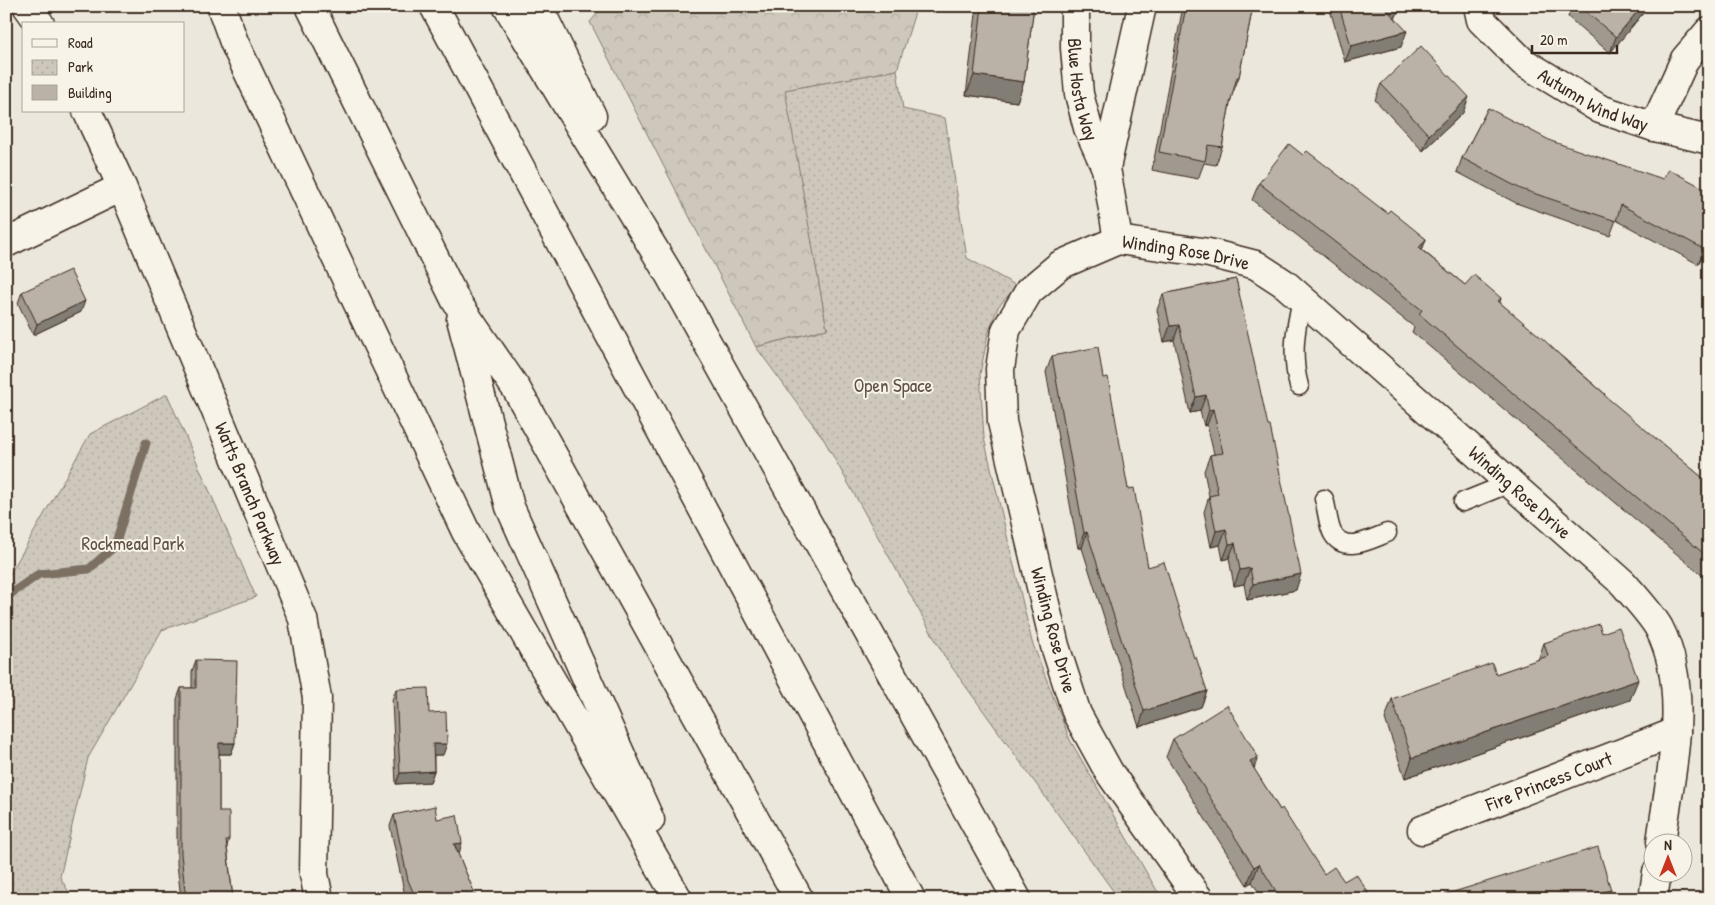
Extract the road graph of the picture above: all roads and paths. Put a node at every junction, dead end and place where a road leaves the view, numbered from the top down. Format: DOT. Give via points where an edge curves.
graph roads {
  1 [pos="27,6"];
  2 [pos="221,6"];
  3 [pos="310,6"];
  4 [pos="434,6"];
  5 [pos="506,6"];
  6 [pos="538,6"];
  7 [pos="1074,6"];
  8 [pos="1142,6"];
  9 [pos="1478,6"];
  10 [pos="39,22"];
  11 [pos="1709,31"];
  12 [pos="87,112"];
  13 [pos="1654,127"];
  14 [pos="1709,140"];
  15 [pos="1106,168"];
  16 [pos="122,187"];
  17 [pos="1118,240"];
  18 [pos="6,243"];
  19 [pos="670,274"];
  20 [pos="1302,300"];
  21 [pos="456,301"];
  22 [pos="1299,386"];
  23 [pos="1510,483"];
  24 [pos="1324,499"];
  25 [pos="1463,502"];
  26 [pos="1387,533"];
  27 [pos="1676,732"];
  28 [pos="1422,830"];
  29 [pos="1662,832"];
  30 [pos="1655,882"];
  31 [pos="319,899"];
  32 [pos="678,899"];
  33 [pos="685,899"];
  34 [pos="799,899"];
  35 [pos="911,899"];
  36 [pos="1017,899"];
  37 [pos="1199,899"];
  38 [pos="1653,899"];
  1 -- 10 [label="main road"];
  2 -- 32 [label="main road" via="234,42 466,532"];
  3 -- 21 [label="main road"];
  4 -- 35 [label="main road"];
  5 -- 19 [label="main road"];
  6 -- 19 [label="main road"];
  7 -- 15 [label="main road, Blue Hosta Way" via="1079,94 1088,128"];
  8 -- 15 [label="main road, Blue Hosta Way"];
  9 -- 13 [label="main road, Autumn Wind Way" via="1481,20 1523,62 1600,109"];
  11 -- 13 [label="main road" via="1685,59"];
  12 -- 16 [label="main road, Watts Branch Parkway"];
  13 -- 14 [label="main road, Autumn Wind Way"];
  15 -- 17 [label="main road, Blue Hosta Way"];
  16 -- 18 [label="main road"];
  16 -- 31 [label="main road, Watts Branch Parkway" via="303,619 317,698 314,874"];
  17 -- 20 [label="main road, Winding Rose Drive" via="1209,253 1256,265"];
  17 -- 37 [label="main road, Winding Rose Drive" via="1060,264 1028,291 1006,330 1000,369 1002,422 1055,646 1077,714 1109,772"];
  19 -- 36 [label="main road"];
  20 -- 22 [label="lane" via="1296,327 1294,368"];
  20 -- 23 [label="main road, Winding Rose Drive"];
  21 -- 33 [label="main road" via="510,507"];
  21 -- 34 [label="main road" via="516,390"];
  23 -- 25 [label="lane"];
  23 -- 27 [label="main road, Winding Rose Drive" via="1623,582 1658,627 1676,685"];
  24 -- 26 [label="lane" via="1332,533 1341,542 1354,545"];
  27 -- 28 [label="main road, Fire Princess Court"];
  27 -- 29 [label="main road, Winding Rose Drive"];
  30 -- 38 [label="main road"];
}
